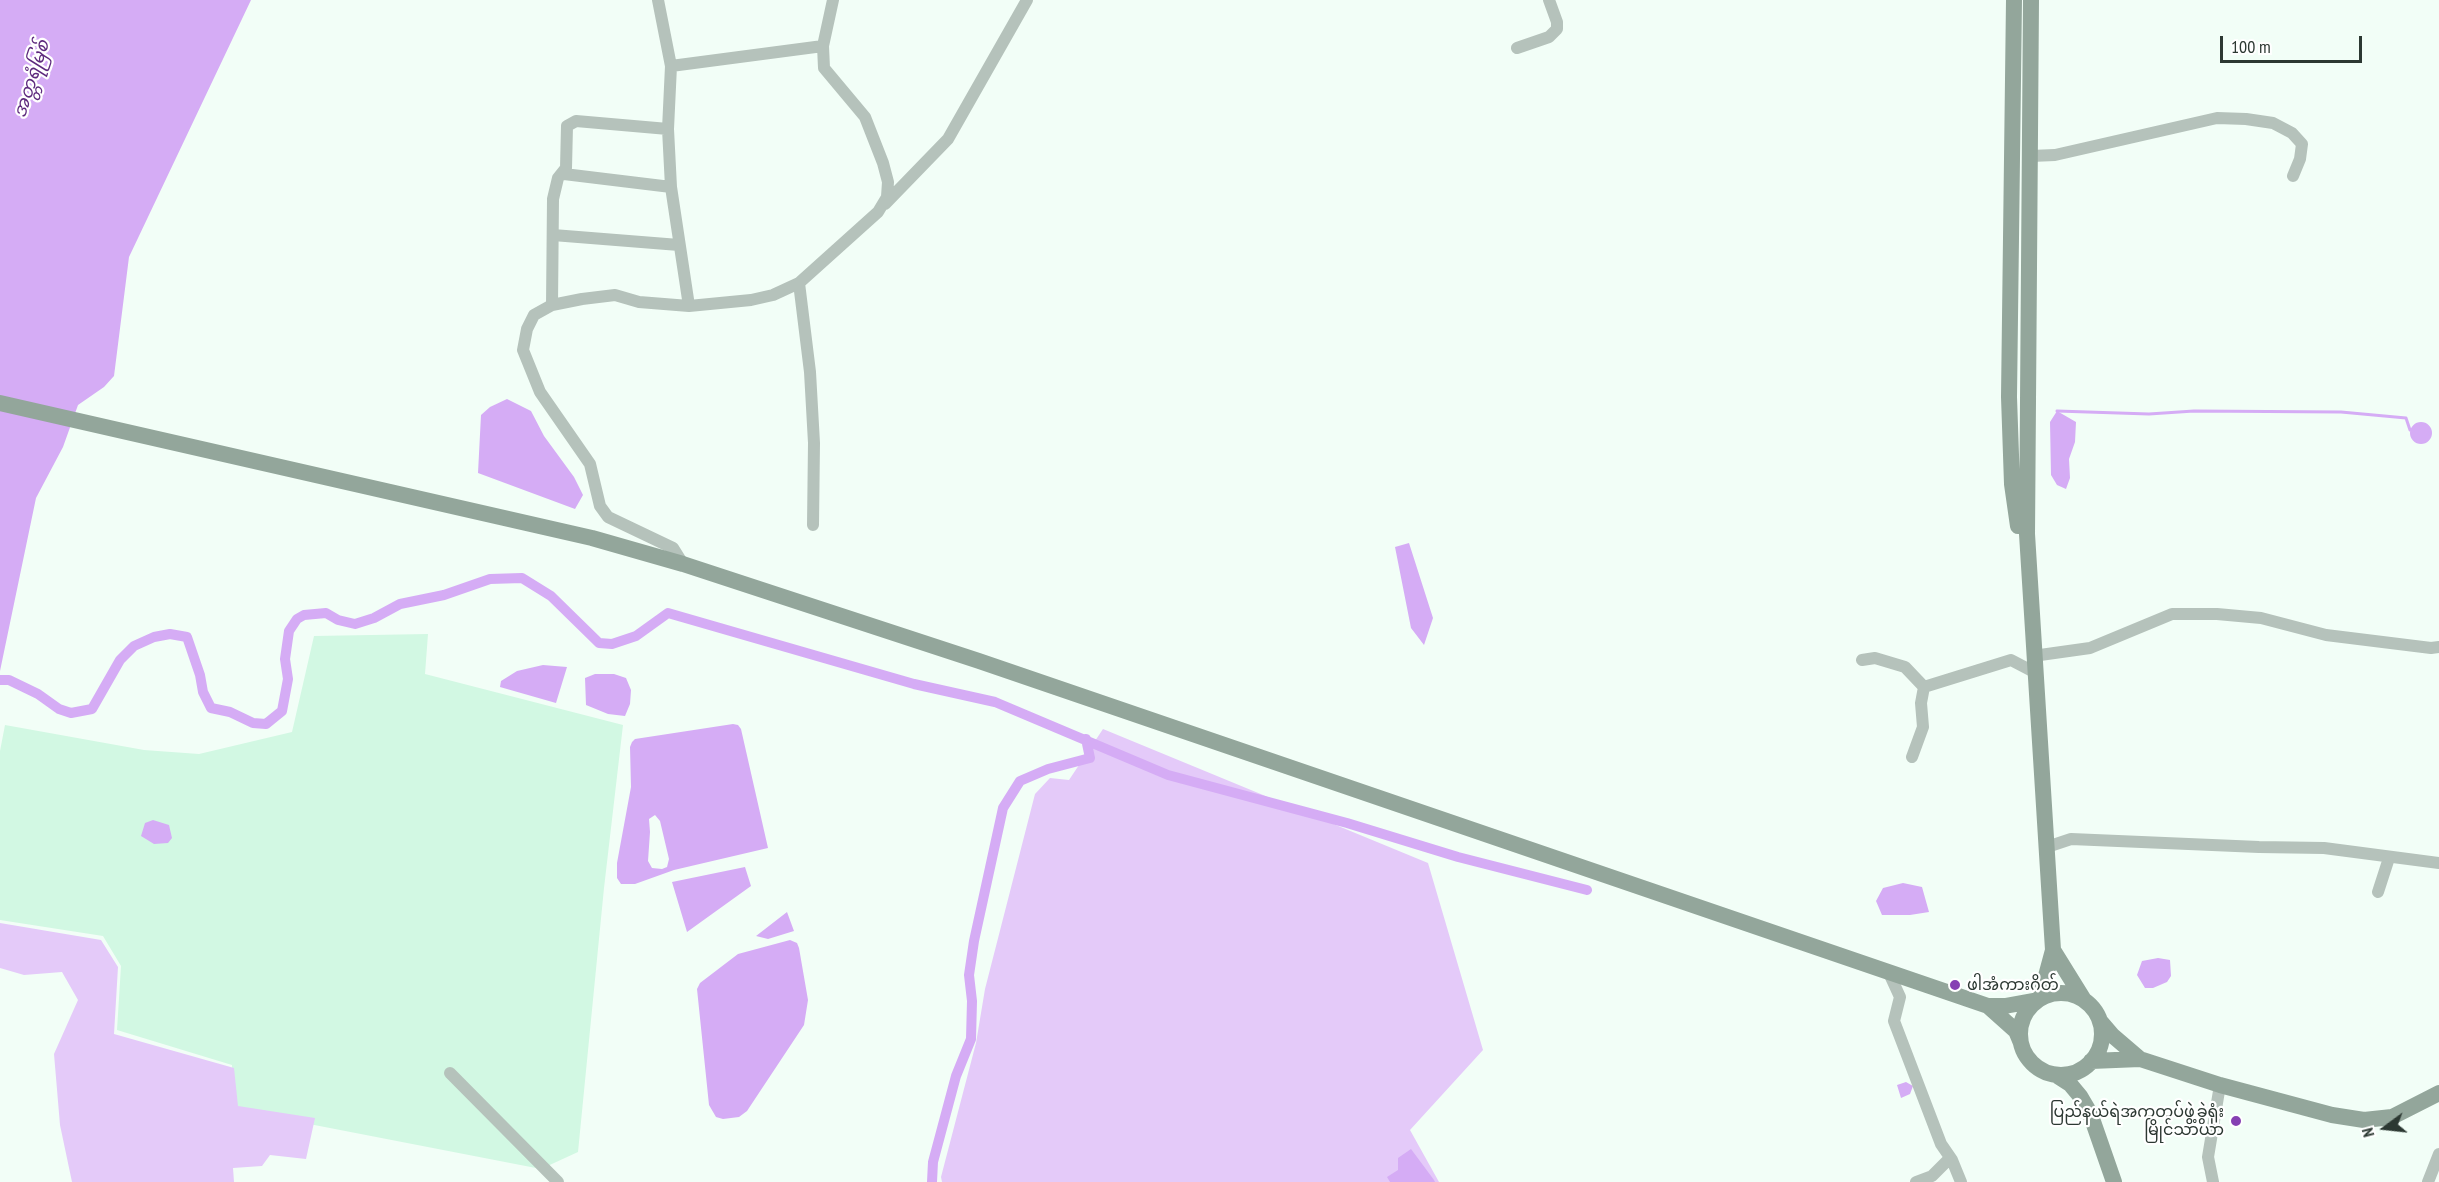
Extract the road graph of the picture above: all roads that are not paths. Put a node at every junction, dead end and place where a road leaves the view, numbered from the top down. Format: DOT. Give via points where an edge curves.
graph roads {
  1 [pos="658,0"];
  2 [pos="833,0"];
  3 [pos="1027,0"];
  4 [pos="1549,0"];
  5 [pos="2014,0"];
  6 [pos="2031,0"];
  7 [pos="824,46"];
  8 [pos="1517,48"];
  9 [pos="671,66"];
  10 [pos="668,129"];
  11 [pos="2031,156"];
  12 [pos="564,174"];
  13 [pos="2294,177"];
  14 [pos="671,187"];
  15 [pos="878,212"];
  16 [pos="553,235"];
  17 [pos="679,245"];
  18 [pos="799,284"];
  19 [pos="552,305"];
  20 [pos="689,306"];
  21 [pos="0,403"];
  22 [pos="813,525"];
  23 [pos="683,564"];
  24 [pos="2030,613"];
  25 [pos="2439,647"];
  26 [pos="1862,660"];
  27 [pos="2034,664"];
  28 [pos="1924,687"];
  29 [pos="1912,757"];
  30 [pos="2047,847"];
  31 [pos="2389,858"];
  32 [pos="2439,863"];
  33 [pos="2378,892"];
  34 [pos="2053,950"];
  35 [pos="1889,973"];
  36 [pos="2039,999"];
  37 [pos="2085,1000"];
  38 [pos="1988,1006"];
  39 [pos="2100,1021"];
  40 [pos="2021,1044"];
  41 [pos="2139,1059"];
  42 [pos="2090,1063"];
  43 [pos="450,1073"];
  44 [pos="2056,1075"];
  45 [pos="2220,1085"];
  46 [pos="2439,1093"];
  47 [pos="2090,1113"];
  48 [pos="2439,1154"];
  49 [pos="1950,1158"];
  50 [pos="558,1182"];
  51 [pos="1916,1182"];
  52 [pos="1961,1182"];
  53 [pos="2114,1182"];
  54 [pos="2213,1182"];
  55 [pos="2428,1182"];
  1 -- 9 [label="street"];
  2 -- 7 [label="street"];
  3 -- 15 [label="street" via="948,139"];
  4 -- 8 [label="street" via="1557,29 1549,37"];
  5 -- 24 [label="main road" via="2009,397 2012,483"];
  6 -- 11 [label="main road"];
  7 -- 9 [label="street"];
  7 -- 15 [label="street" via="824,68 865,117 883,163 888,182"];
  9 -- 10 [label="street"];
  10 -- 12 [label="street" via="571,123 567,126"];
  10 -- 14 [label="street"];
  11 -- 13 [label="street" via="2055,155 2217,118 2246,119 2273,123 2292,133 2302,144"];
  11 -- 24 [label="main road" via="2026,534"];
  12 -- 14 [label="street"];
  12 -- 16 [label="street" via="558,178 553,199"];
  14 -- 17 [label="street"];
  15 -- 18 [label="street"];
  16 -- 17 [label="street"];
  16 -- 19 [label="street"];
  17 -- 20 [label="street"];
  18 -- 20 [label="street" via="752,300"];
  18 -- 22 [label="street" via="810,372"];
  19 -- 20 [label="street" via="615,295 639,302"];
  19 -- 23 [label="street" via="534,315 526,329 523,350 540,392 590,464 600,506 608,517 673,548"];
  21 -- 23 [label="main road" via="592,538"];
  23 -- 35 [label="main road" via="979,661"];
  24 -- 27 [label="main road"];
  25 -- 27 [label="street" via="2326,635 2261,618 2172,614 2090,648"];
  26 -- 28 [label="street" via="1875,658 1905,667"];
  27 -- 28 [label="street" via="2011,660"];
  27 -- 30 [label="main road"];
  28 -- 29 [label="street" via="1923,727"];
  30 -- 31 [label="street" via="2071,839 2324,848"];
  30 -- 34 [label="main road"];
  31 -- 32 [label="street"];
  31 -- 33 [label="street"];
  34 -- 36 [label="main road"];
  34 -- 37 [label="main road"];
  35 -- 38 [label="main road"];
  35 -- 49 [label="street" via="1900,998 1894,1021 1941,1144"];
  36 -- 37 [label="main road" via="2063,993"];
  36 -- 38 [label="main road"];
  36 -- 40 [label="main road" via="2022,1019"];
  37 -- 39 [label="main road"];
  38 -- 40 [label="main road" via="2016,1031"];
  39 -- 41 [label="main road"];
  39 -- 42 [label="main road" via="2100,1045"];
  40 -- 44 [label="main road" via="2034,1065"];
  41 -- 42 [label="main road"];
  41 -- 45 [label="main road"];
  42 -- 44 [label="main road" via="2068,1074"];
  42 -- 47 [label="main road" via="2086,1094"];
  43 -- 50 [label="street"];
  44 -- 47 [label="main road" via="2070,1084"];
  45 -- 46 [label="main road" via="2364,1120 2392,1117"];
  45 -- 54 [label="street" via="2208,1157"];
  47 -- 53 [label="main road"];
  48 -- 55 [label="street"];
  49 -- 51 [label="street" via="1932,1176"];
  49 -- 52 [label="street"];
}
